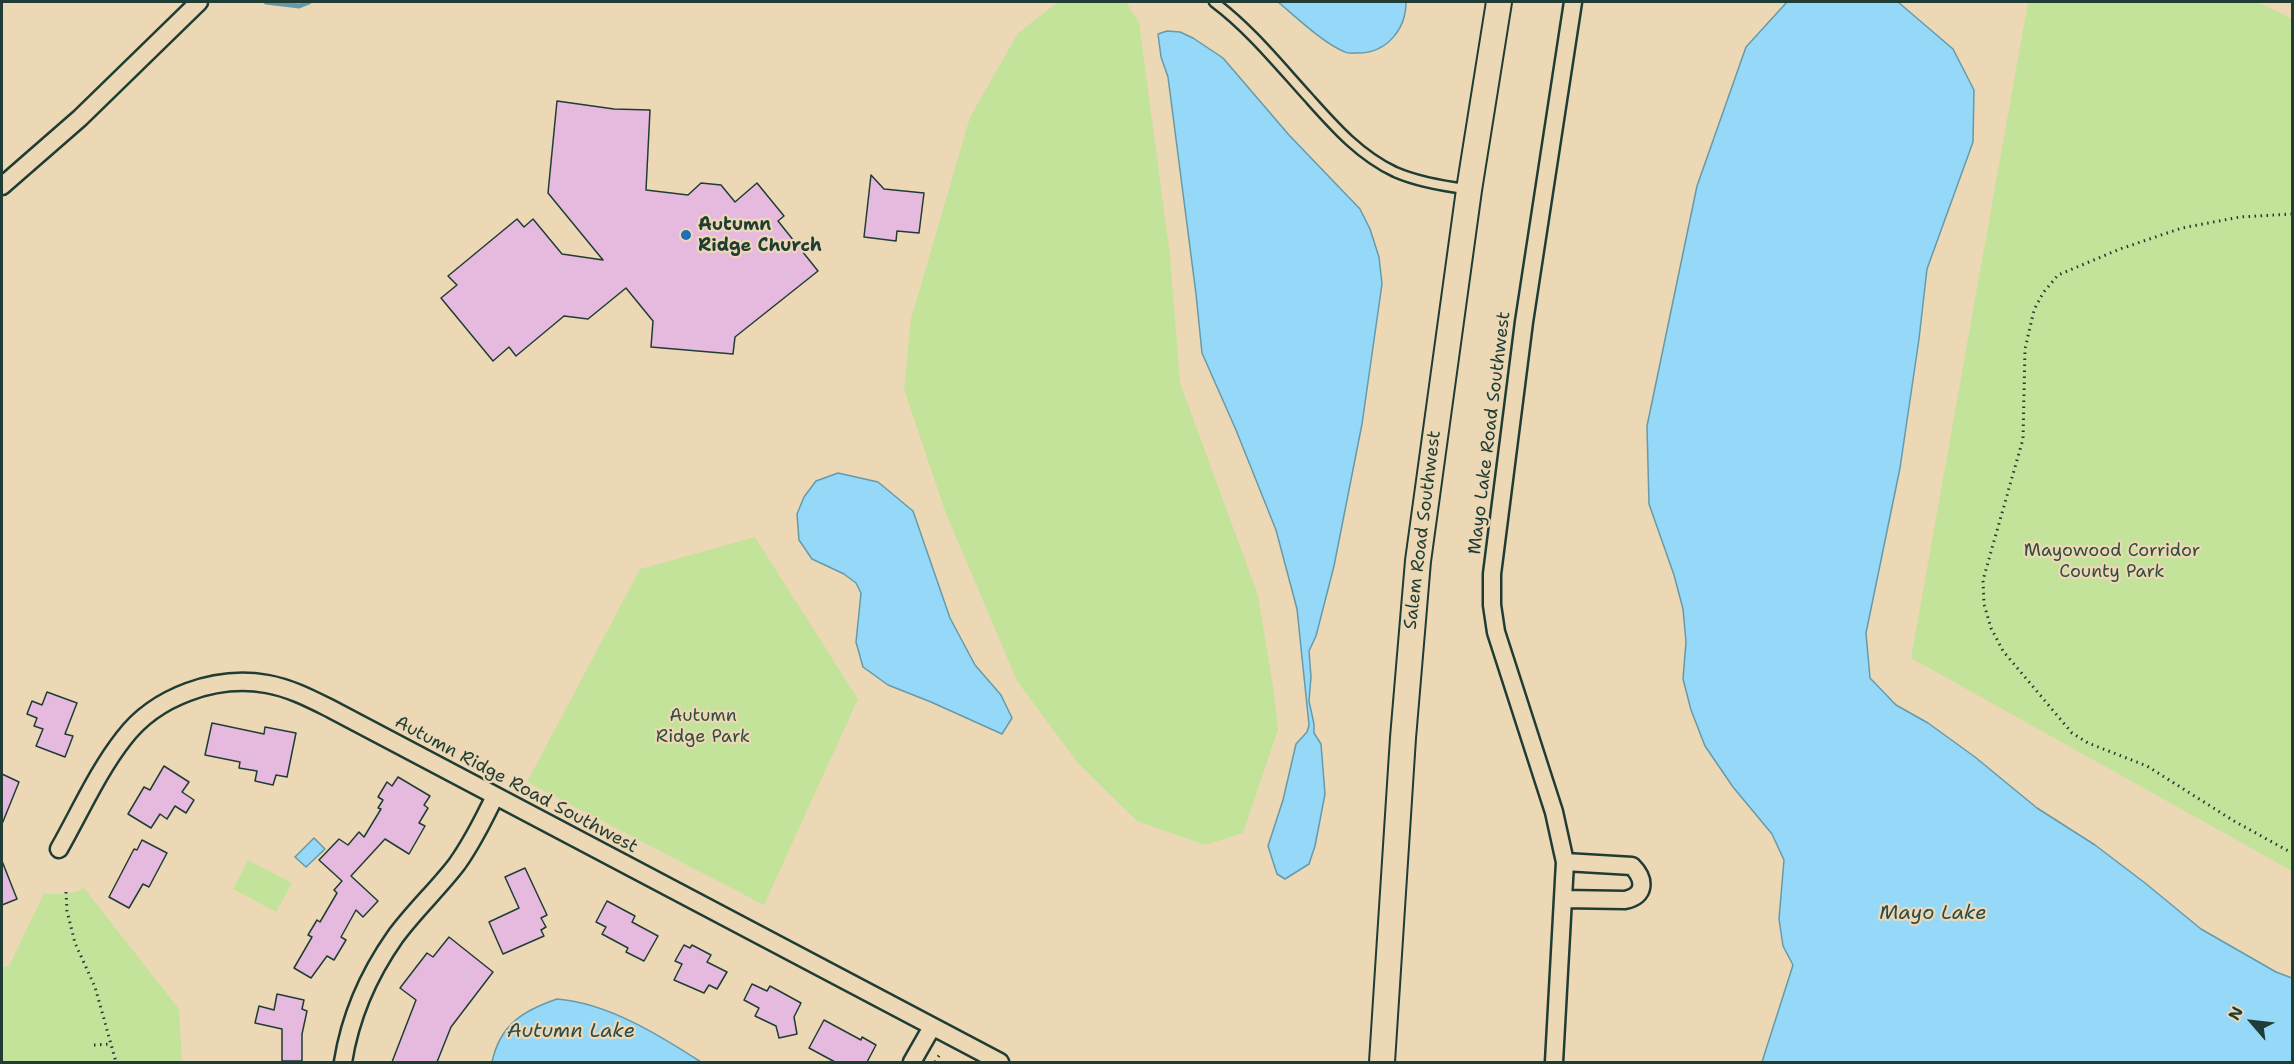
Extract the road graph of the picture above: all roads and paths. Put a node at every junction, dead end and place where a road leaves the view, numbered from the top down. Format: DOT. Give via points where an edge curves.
graph roads {
  1 [pos="199,2"];
  2 [pos="1214,2"];
  3 [pos="1499,2"];
  4 [pos="1573,2"];
  5 [pos="2,186"];
  6 [pos="1469,190"];
  7 [pos="2292,214"];
  8 [pos="495,796"];
  9 [pos="59,849"];
  10 [pos="2292,853"];
  11 [pos="1565,862"];
  12 [pos="66,892"];
  13 [pos="1564,899"];
  14 [pos="932,1027"];
  15 [pos="111,1044"];
  16 [pos="94,1045"];
  17 [pos="940,1054"];
  18 [pos="116,1062"];
  19 [pos="343,1062"];
  20 [pos="912,1062"];
  21 [pos="935,1062"];
  22 [pos="1000,1062"];
  23 [pos="1382,1062"];
  24 [pos="1554,1062"];
  1 -- 5 [label="street" via="80,118"];
  2 -- 6 [label="lane" via="1248,30 1332,124 1373,160 1426,183"];
  3 -- 6 [label="main road, Salem Road Southwest"];
  4 -- 11 [label="street, Mayo Lake Road Southwest" via="1524,322 1492,574 1496,632 1554,812"];
  6 -- 23 [label="main road, Salem Road Southwest" via="1411,621"];
  7 -- 10 [label="path" via="2240,217 2182,228 2058,275 2034,310 2025,349 2023,439 1983,580 1984,604 2003,651 2072,733 2146,766"];
  8 -- 9 [label="street, Autumn Ridge Road Southwest" via="303,695 251,682 212,685 160,705 124,737"];
  8 -- 14 [label="street, Autumn Ridge Road Southwest"];
  8 -- 19 [label="street" via="456,865 396,936 377,965 352,1026"];
  11 -- 13 [label="street, Mayo Lake Road Southwest"];
  11 -- 13 [label="street" via="1632,867 1642,880 1634,898"];
  12 -- 15 [label="path" via="75,943 95,987"];
  13 -- 24 [label="street, Mayo Lake Road Southwest"];
  14 -- 20 [label="street"];
  14 -- 22 [label="street, Autumn Ridge Road Southwest"];
  15 -- 16 [label="path"];
  15 -- 18 [label="path"];
  17 -- 21 [label="path"];
}
